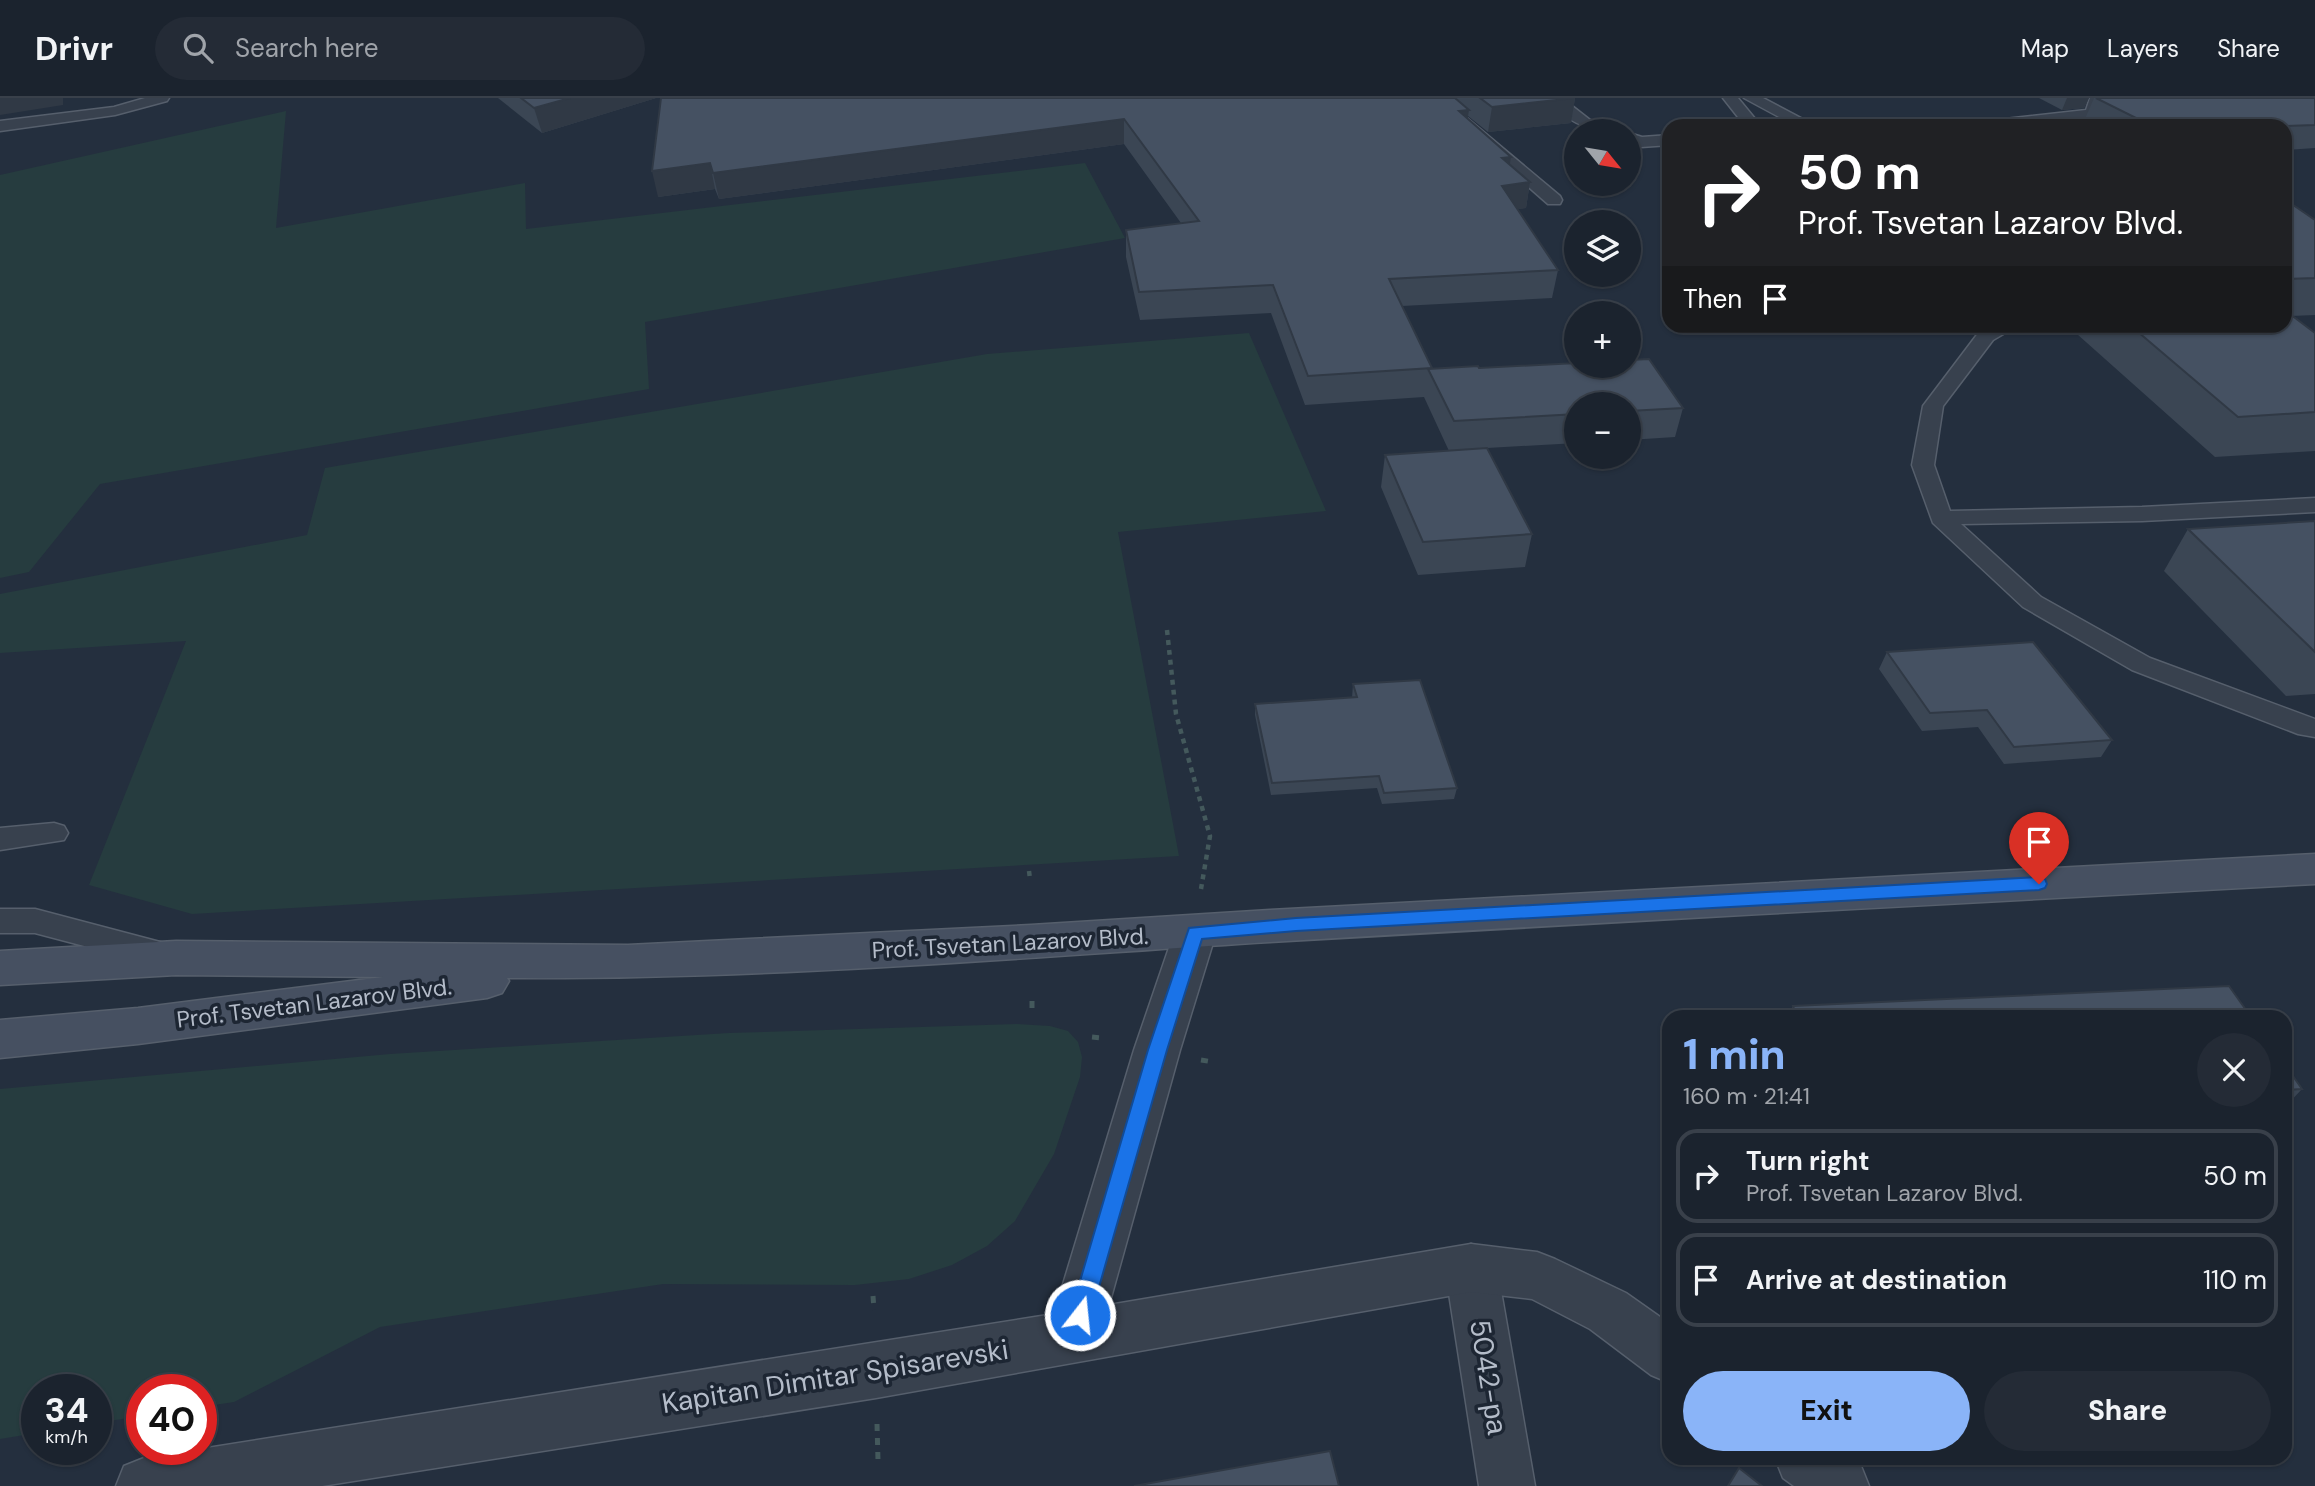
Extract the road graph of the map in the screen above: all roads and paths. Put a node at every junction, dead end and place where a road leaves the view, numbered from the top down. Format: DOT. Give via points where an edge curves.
graph roads {
  1 [pos="162,98"];
  2 [pos="1434,98"];
  3 [pos="1553,98"];
  4 [pos="1730,98"];
  5 [pos="1751,98"];
  6 [pos="2097,98"];
  7 [pos="1581,119"];
  8 [pos="1747,119"];
  9 [pos="1794,119"];
  10 [pos="2049,119"];
  11 [pos="0,126"];
  12 [pos="1662,141"];
  13 [pos="1642,142"];
  14 [pos="1554,201"];
  15 [pos="1992,333"];
  16 [pos="2315,505"];
  17 [pos="1941,518"];
  18 [pos="1167,630"];
  19 [pos="2315,728"];
  20 [pos="54,833"];
  21 [pos="0,839"];
  22 [pos="2315,869"];
  23 [pos="1029,871"];
  24 [pos="1030,879"];
  25 [pos="0,921"];
  26 [pos="1195,933"];
  27 [pos="176,958"];
  28 [pos="628,962"];
  29 [pos="0,968"];
  30 [pos="1032,1001"];
  31 [pos="1032,1011"];
  32 [pos="1093,1037"];
  33 [pos="1102,1038"];
  34 [pos="0,1039"];
  35 [pos="1200,1060"];
  36 [pos="1213,1062"];
  37 [pos="1471,1268"];
  38 [pos="873,1296"];
  39 [pos="874,1310"];
  40 [pos="1074,1337"];
  41 [pos="1662,1351"];
  42 [pos="877,1424"];
  43 [pos="878,1460"];
  44 [pos="1812,1465"];
  45 [pos="144,1486"];
  46 [pos="1507,1486"];
  47 [pos="1840,1486"];
  1 -- 11 [label="lane" via="115,111"];
  2 -- 14 [label="lane"];
  3 -- 7 [label="lane"];
  4 -- 8 [label="lane"];
  5 -- 9 [label="lane"];
  6 -- 10 [label="lane" via="2093,114"];
  12 -- 13 [label="lane"];
  15 -- 17 [label="lane" via="1933,406 1923,464"];
  16 -- 17 [label="lane"];
  17 -- 19 [label="lane" via="2032,602 2130,658"];
  18 -- 26 [label="path" via="1176,714 1210,836"];
  20 -- 21 [label="lane"];
  22 -- 26 [label="main road, Prof. Tsvetan Lazarov Blvd."];
  23 -- 24 [label="path"];
  25 -- 27 [label="lane" via="35,921"];
  26 -- 28 [label="main road, Prof. Tsvetan Lazarov Blvd."];
  26 -- 40 [label="street"];
  27 -- 28 [label="main road, Prof. Tsvetan Lazarov Blvd."];
  27 -- 29 [label="main road, Prof. Tsvetan Lazarov Blvd."];
  28 -- 34 [label="main road, Prof. Tsvetan Lazarov Blvd." via="138,1026"];
  30 -- 31 [label="path"];
  32 -- 33 [label="path"];
  35 -- 36 [label="path"];
  37 -- 40 [label="street, Kapitan Dimitar Spisarevski"];
  37 -- 41 [label="street, Kapitan Dimitar Spisarevski" via="1537,1276 1608,1311"];
  37 -- 46 [label="street, 5042-ра"];
  38 -- 39 [label="path"];
  40 -- 45 [label="street, Kapitan Dimitar Spisarevski"];
  42 -- 43 [label="path"];
  44 -- 47 [label="street"];
}
